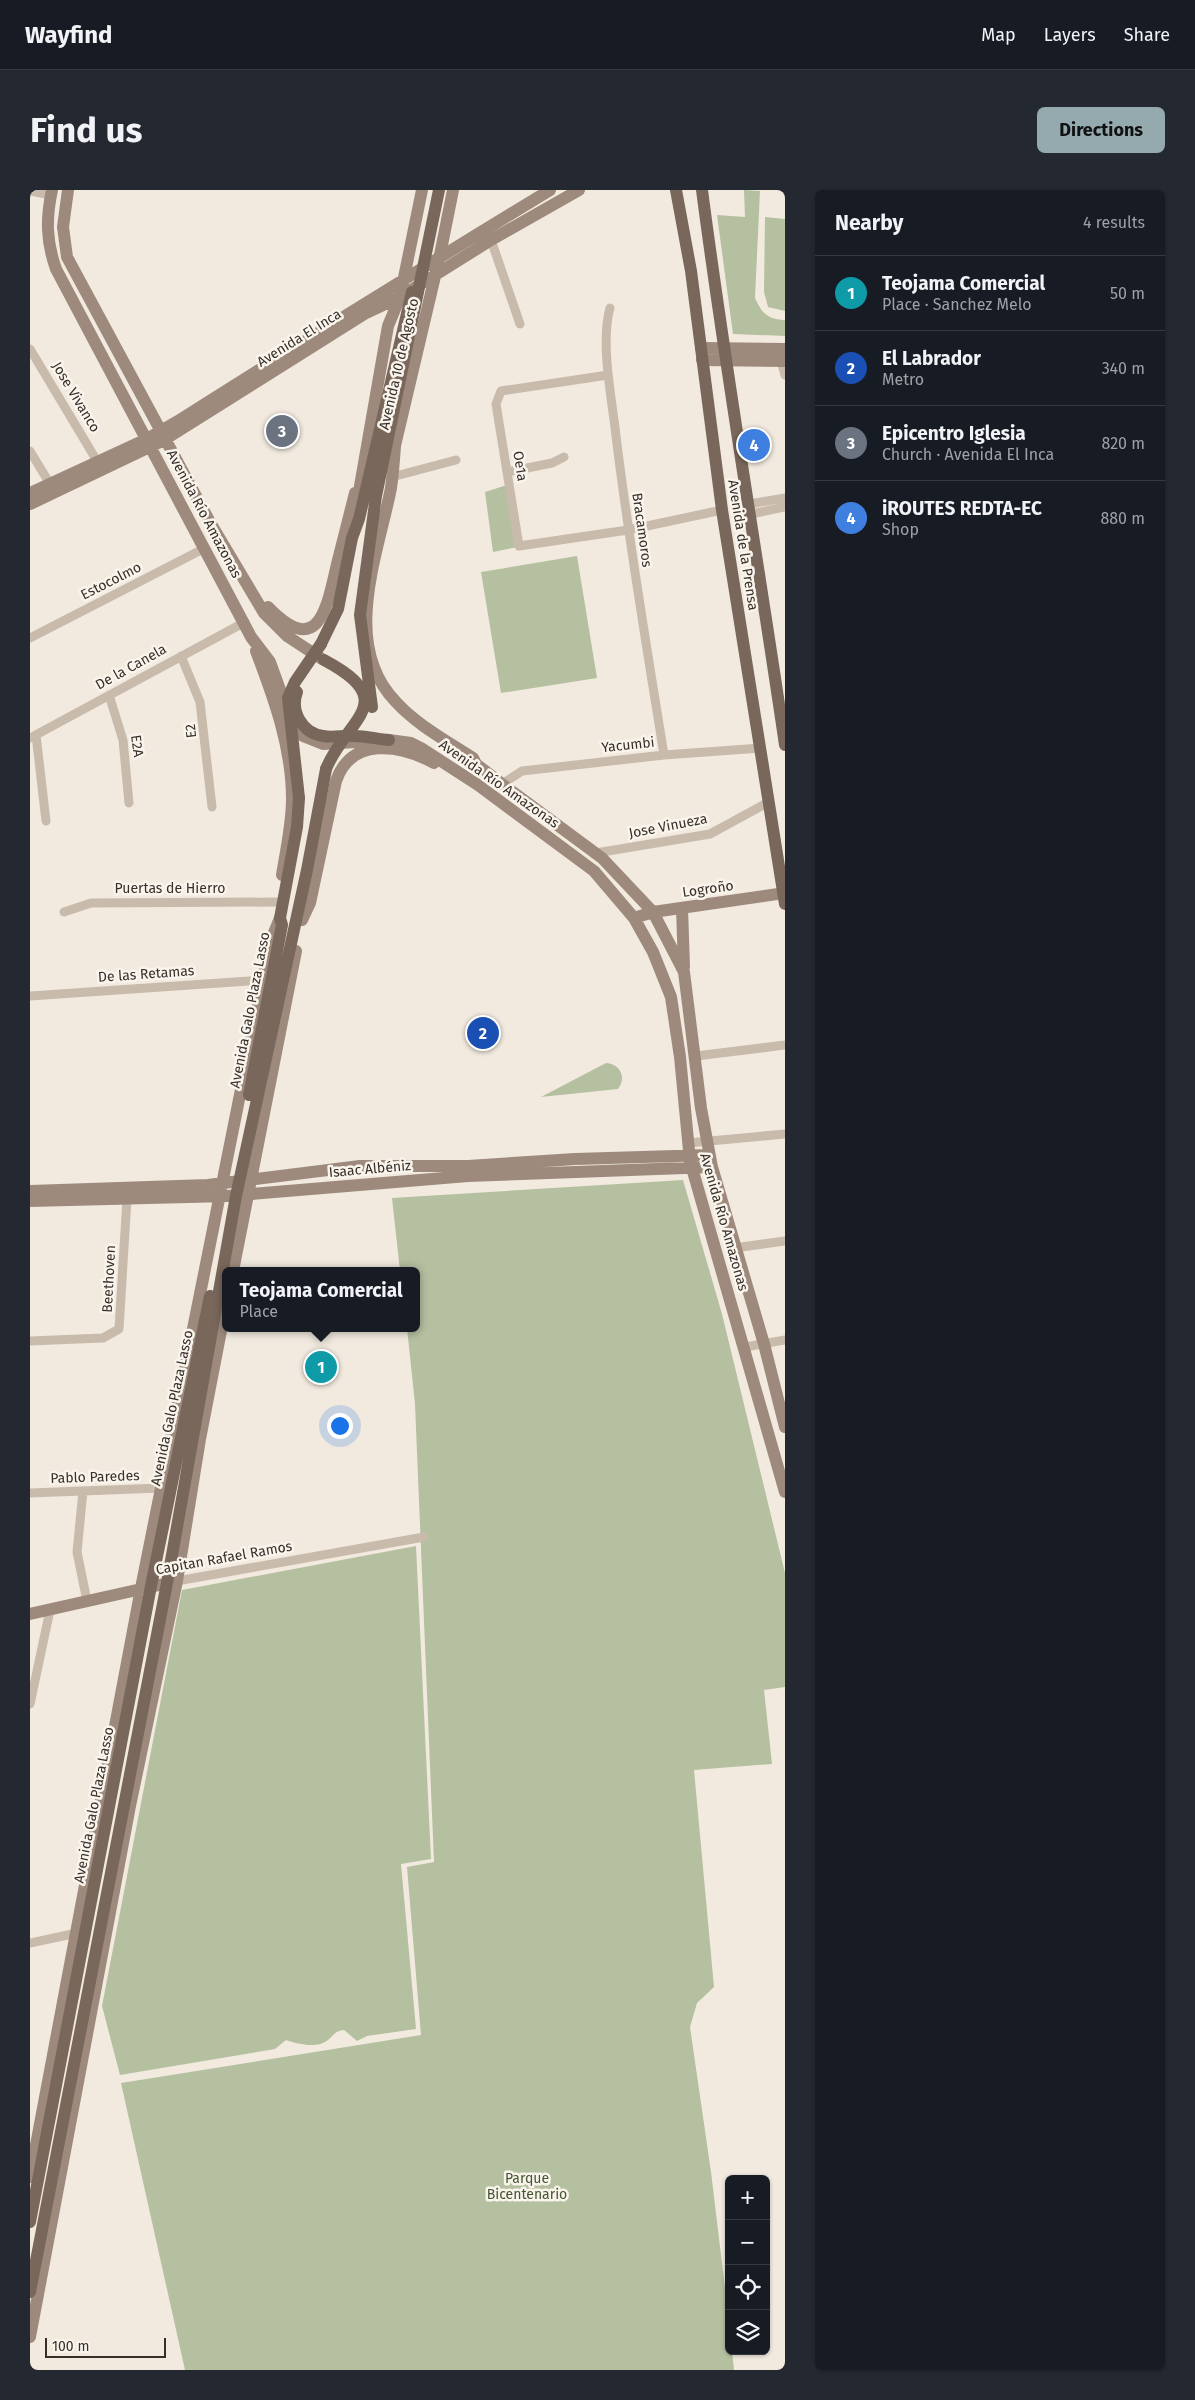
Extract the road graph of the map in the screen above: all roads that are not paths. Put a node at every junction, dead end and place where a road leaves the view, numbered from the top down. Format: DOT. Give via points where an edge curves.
graph roads {
  1 [pos="68,190"];
  2 [pos="422,190"];
  3 [pos="432,190"];
  4 [pos="439,190"];
  5 [pos="452,190"];
  6 [pos="550,190"];
  7 [pos="580,190"];
  8 [pos="676,190"];
  9 [pos="702,190"];
  10 [pos="30,191"];
  11 [pos="51,193"];
  12 [pos="491,240"];
  13 [pos="440,255"];
  14 [pos="435,275"];
  15 [pos="416,279"];
  16 [pos="400,297"];
  17 [pos="610,308"];
  18 [pos="366,313"];
  19 [pos="520,324"];
  20 [pos="388,326"];
  21 [pos="30,349"];
  22 [pos="724,353"];
  23 [pos="701,354"];
  24 [pos="784,357"];
  25 [pos="608,375"];
  26 [pos="785,375"];
  27 [pos="163,435"];
  28 [pos="149,443"];
  29 [pos="395,446"];
  30 [pos="30,451"];
  31 [pos="564,457"];
  32 [pos="456,460"];
  33 [pos="97,461"];
  34 [pos="364,464"];
  35 [pos="507,472"];
  36 [pos="392,477"];
  37 [pos="50,484"];
  38 [pos="30,493"];
  39 [pos="785,498"];
  40 [pos="30,504"];
  41 [pos="785,507"];
  42 [pos="750,509"];
  43 [pos="722,510"];
  44 [pos="628,530"];
  45 [pos="352,538"];
  46 [pos="372,544"];
  47 [pos="205,548"];
  48 [pos="251,588"];
  49 [pos="245,622"];
  50 [pos="251,637"];
  51 [pos="30,638"];
  52 [pos="320,644"];
  53 [pos="181,656"];
  54 [pos="109,695"];
  55 [pos="33,736"];
  56 [pos="389,740"];
  57 [pos="785,745"];
  58 [pos="761,748"];
  59 [pos="664,755"];
  60 [pos="326,769"];
  61 [pos="502,784"];
  62 [pos="494,798"];
  63 [pos="769,802"];
  64 [pos="129,803"];
  65 [pos="212,806"];
  66 [pos="46,822"];
  67 [pos="596,853"];
  68 [pos="307,870"];
  69 [pos="784,895"];
  70 [pos="278,902"];
  71 [pos="682,908"];
  72 [pos="64,912"];
  73 [pos="653,912"];
  74 [pos="280,918"];
  75 [pos="634,918"];
  76 [pos="302,920"];
  77 [pos="271,940"];
  78 [pos="684,972"];
  79 [pos="263,980"];
  80 [pos="30,996"];
  81 [pos="785,1046"];
  82 [pos="696,1056"];
  83 [pos="785,1134"];
  84 [pos="707,1141"];
  85 [pos="690,1156"];
  86 [pos="711,1161"];
  87 [pos="468,1171"];
  88 [pos="234,1189"];
  89 [pos="30,1192"];
  90 [pos="127,1199"];
  91 [pos="30,1202"];
  92 [pos="785,1241"];
  93 [pos="734,1248"];
  94 [pos="233,1267"];
  95 [pos="222,1327"];
  96 [pos="30,1340"];
  97 [pos="785,1340"];
  98 [pos="764,1344"];
  99 [pos="745,1347"];
  100 [pos="785,1427"];
  101 [pos="783,1478"];
  102 [pos="161,1488"];
  103 [pos="83,1491"];
  104 [pos="785,1492"];
  105 [pos="30,1493"];
  106 [pos="424,1537"];
  107 [pos="172,1582"];
  108 [pos="146,1587"];
  109 [pos="87,1601"];
  110 [pos="50,1610"];
  111 [pos="30,1614"];
  112 [pos="30,1704"];
  113 [pos="77,1932"];
  114 [pos="30,1943"];
  115 [pos="30,2177"];
  116 [pos="30,2222"];
  117 [pos="30,2292"];
  118 [pos="30,2337"];
  1 -- 27 [label="main road, Avenida Río Amazonas" via="63,227 68,257"];
  2 -- 15 [label="main road, Avenida 10 de Agosto"];
  3 -- 15 [label="main road, Avenida 10 de Agosto"];
  4 -- 15 [label="main road, Avenida 10 de Agosto"];
  5 -- 13 [label="main road, Avenida 10 de Agosto"];
  6 -- 13 [label="main road, Avenida El Inca"];
  7 -- 12 [label="main road, Avenida El Inca"];
  8 -- 23 [label="main road, Avenida de la Prensa" via="691,271"];
  9 -- 22 [label="main road, Avenida de la Prensa"];
  10 -- 11 [label="street"];
  11 -- 28 [label="main road, Avenida Río Amazonas" via="47,229 56,269"];
  12 -- 14 [label="main road, Avenida El Inca"];
  12 -- 19 [label="street"];
  13 -- 14 [label="main road, Avenida 10 de Agosto"];
  13 -- 15 [label="main road, Avenida El Inca"];
  14 -- 15 [label="main road, Avenida El Inca"];
  14 -- 29 [label="main road, Avenida 10 de Agosto"];
  15 -- 16 [label="main road, Avenida El Inca"];
  15 -- 27 [label="main road, Avenida El Inca" via="363,303"];
  15 -- 45 [label="main road, Avenida 10 de Agosto"];
  15 -- 46 [label="main road, Avenida 10 de Agosto" via="376,496"];
  16 -- 18 [label="main road, Avenida El Inca"];
  16 -- 20 [label="main road, Avenida 10 de Agosto"];
  17 -- 25 [label="street, Bracamoros" via="606,320"];
  18 -- 20 [label="main road" via="382,316"];
  18 -- 27 [label="main road, Avenida El Inca"];
  20 -- 34 [label="main road, Avenida 10 de Agosto"];
  21 -- 33 [label="street, Jose Vivanco"];
  22 -- 23 [label="main road"];
  22 -- 24 [label="main road"];
  22 -- 42 [label="main road, Avenida de la Prensa"];
  23 -- 43 [label="main road, Avenida de la Prensa"];
  24 -- 26 [label="street"];
  25 -- 35 [label="street, Oe1a" via="501,391 496,404"];
  25 -- 44 [label="street, Bracamoros"];
  27 -- 28 [label="main road, Avenida El Inca"];
  27 -- 48 [label="main road, Avenida Río Amazonas" via="211,524"];
  28 -- 33 [label="main road, Avenida El Inca"];
  28 -- 40 [label="main road, Avenida El Inca"];
  28 -- 47 [label="main road, Avenida Río Amazonas"];
  29 -- 36 [label="main road, Avenida Río Amazonas"];
  29 -- 46 [label="main road, Avenida 10 de Agosto"];
  30 -- 37 [label="street"];
  31 -- 35 [label="street"];
  32 -- 36 [label="street"];
  33 -- 37 [label="main road, Avenida El Inca"];
  34 -- 45 [label="main road, Avenida 10 de Agosto"];
  34 -- 48 [label="main road" via="329,601 320,621 307,628 292,627"];
  35 -- 44 [label="street, Oe1a" via="520,546"];
  36 -- 61 [label="main road, Avenida Río Amazonas" via="367,606 366,628 372,660 380,682 396,703 473,758"];
  37 -- 38 [label="main road, Avenida El Inca"];
  39 -- 42 [label="street"];
  41 -- 42 [label="street"];
  42 -- 57 [label="main road, Avenida de la Prensa"];
  43 -- 44 [label="street"];
  43 -- 58 [label="main road, Avenida de la Prensa"];
  44 -- 59 [label="street, Bracamoros"];
  45 -- 52 [label="main road, Avenida 10 de Agosto" via="338,609"];
  46 -- 60 [label="main road, Avenida 10 de Agosto, bridge" via="360,603 372,696 370,717 365,727"];
  47 -- 49 [label="main road, Avenida Río Amazonas"];
  47 -- 51 [label="street, Estocolmo"];
  48 -- 60 [label="main road, Avenida Río Amazonas, bridge" via="264,613 277,628 356,680 363,693 364,705 358,722 337,746"];
  49 -- 50 [label="main road, Avenida Río Amazonas"];
  49 -- 53 [label="street, De la Canela"];
  50 -- 56 [label="main road, Avenida Río Amazonas" via="270,662 293,724 303,736 326,745"];
  50 -- 70 [label="main road" via="274,698 291,776 290,824"];
  52 -- 56 [label="main road, bridge" via="314,664 295,701 297,715 305,728 314,734"];
  52 -- 74 [label="main road, Avenida 10 de Agosto, bridge" via="288,698 299,798 297,827"];
  53 -- 54 [label="street, De la Canela"];
  53 -- 65 [label="street, E2" via="200,702"];
  54 -- 55 [label="street, De la Canela"];
  54 -- 64 [label="street, E2A" via="124,740"];
  55 -- 66 [label="street"];
  56 -- 62 [label="main road, Avenida Río Amazonas" via="421,748"];
  58 -- 59 [label="street, Yacumbi"];
  58 -- 63 [label="main road, Avenida de la Prensa"];
  59 -- 61 [label="street, Yacumbi" via="522,771"];
  60 -- 68 [label="main road"];
  61 -- 67 [label="main road, Avenida Río Amazonas"];
  62 -- 75 [label="main road, Avenida Río Amazonas" via="594,871"];
  62 -- 76 [label="main road" via="425,759 408,753 377,749 354,754 344,762 336,781 310,903"];
  63 -- 67 [label="street, Jose Vinueza" via="710,834"];
  63 -- 69 [label="main road, Avenida de la Prensa"];
  67 -- 73 [label="main road, Avenida Río Amazonas"];
  68 -- 76 [label="main road, Avenida Galo Plaza Lasso" via="309,879"];
  68 -- 88 [label="main road, Avenida Galo Plaza Lasso"];
  69 -- 71 [label="main road, Logroño"];
  70 -- 72 [label="street, Puertas de Hierro" via="92,902"];
  70 -- 77 [label="main road"];
  71 -- 73 [label="main road, Logroño"];
  71 -- 78 [label="main road"];
  73 -- 75 [label="main road, Logroño"];
  73 -- 78 [label="main road, Avenida Río Amazonas"];
  74 -- 77 [label="main road, Avenida Galo Plaza Lasso"];
  74 -- 88 [label="main road, Avenida Galo Plaza Lasso" via="282,925"];
  75 -- 85 [label="main road, Avenida Río Amazonas" via="653,952 671,997"];
  76 -- 88 [label="main road, Avenida Galo Plaza Lasso"];
  77 -- 79 [label="main road, Avenida Galo Plaza Lasso"];
  78 -- 82 [label="main road, Avenida Río Amazonas"];
  79 -- 80 [label="street, De las Retamas"];
  79 -- 88 [label="main road, Avenida Galo Plaza Lasso"];
  81 -- 82 [label="street"];
  82 -- 84 [label="main road, Avenida Río Amazonas"];
  83 -- 84 [label="street"];
  84 -- 85 [label="street"];
  84 -- 86 [label="main road, Avenida Río Amazonas"];
  85 -- 86 [label="main road, Isaac Albéniz"];
  85 -- 87 [label="main road, Isaac Albéniz"];
  85 -- 99 [label="main road, Avenida Río Amazonas"];
  86 -- 93 [label="main road, Avenida Río Amazonas"];
  87 -- 88 [label="main road, Isaac Albéniz"];
  87 -- 88 [label="main road, Isaac Albéniz" via="360,1166"];
  88 -- 89 [label="main road, Isaac Albéniz"];
  88 -- 90 [label="main road, Isaac Albéniz"];
  88 -- 94 [label="main road, Avenida Galo Plaza Lasso"];
  88 -- 102 [label="main road, Avenida Galo Plaza Lasso"];
  88 -- 107 [label="main road, Avenida Galo Plaza Lasso"];
  88 -- 108 [label="main road, Avenida Galo Plaza Lasso"];
  90 -- 91 [label="main road, Isaac Albéniz"];
  90 -- 96 [label="street, Beethoven" via="119,1329 103,1338"];
  92 -- 93 [label="street"];
  93 -- 98 [label="main road, Avenida Río Amazonas"];
  95 -- 107 [label="main road, Avenida Galo Plaza Lasso"];
  97 -- 98 [label="street"];
  98 -- 99 [label="street"];
  98 -- 100 [label="main road, Avenida Río Amazonas"];
  99 -- 101 [label="main road, Avenida Río Amazonas"];
  101 -- 104 [label="main road, Avenida Río Amazonas"];
  102 -- 103 [label="street, Pablo Paredes"];
  102 -- 108 [label="main road, Avenida Galo Plaza Lasso"];
  103 -- 105 [label="street, Pablo Paredes"];
  103 -- 109 [label="street" via="77,1552"];
  106 -- 107 [label="street, Capitan Rafael Ramos"];
  107 -- 108 [label="main road, Capitan Rafael Ramos"];
  107 -- 117 [label="main road, Avenida Galo Plaza Lasso"];
  107 -- 118 [label="main road, Avenida Galo Plaza Lasso"];
  108 -- 109 [label="main road, Capitan Rafael Ramos"];
  108 -- 113 [label="main road, Avenida Galo Plaza Lasso"];
  108 -- 116 [label="main road, Avenida Galo Plaza Lasso"];
  109 -- 110 [label="main road, Capitan Rafael Ramos"];
  110 -- 111 [label="main road, Capitan Rafael Ramos"];
  110 -- 112 [label="street"];
  113 -- 114 [label="street"];
  113 -- 115 [label="main road, Avenida Galo Plaza Lasso"];
}
